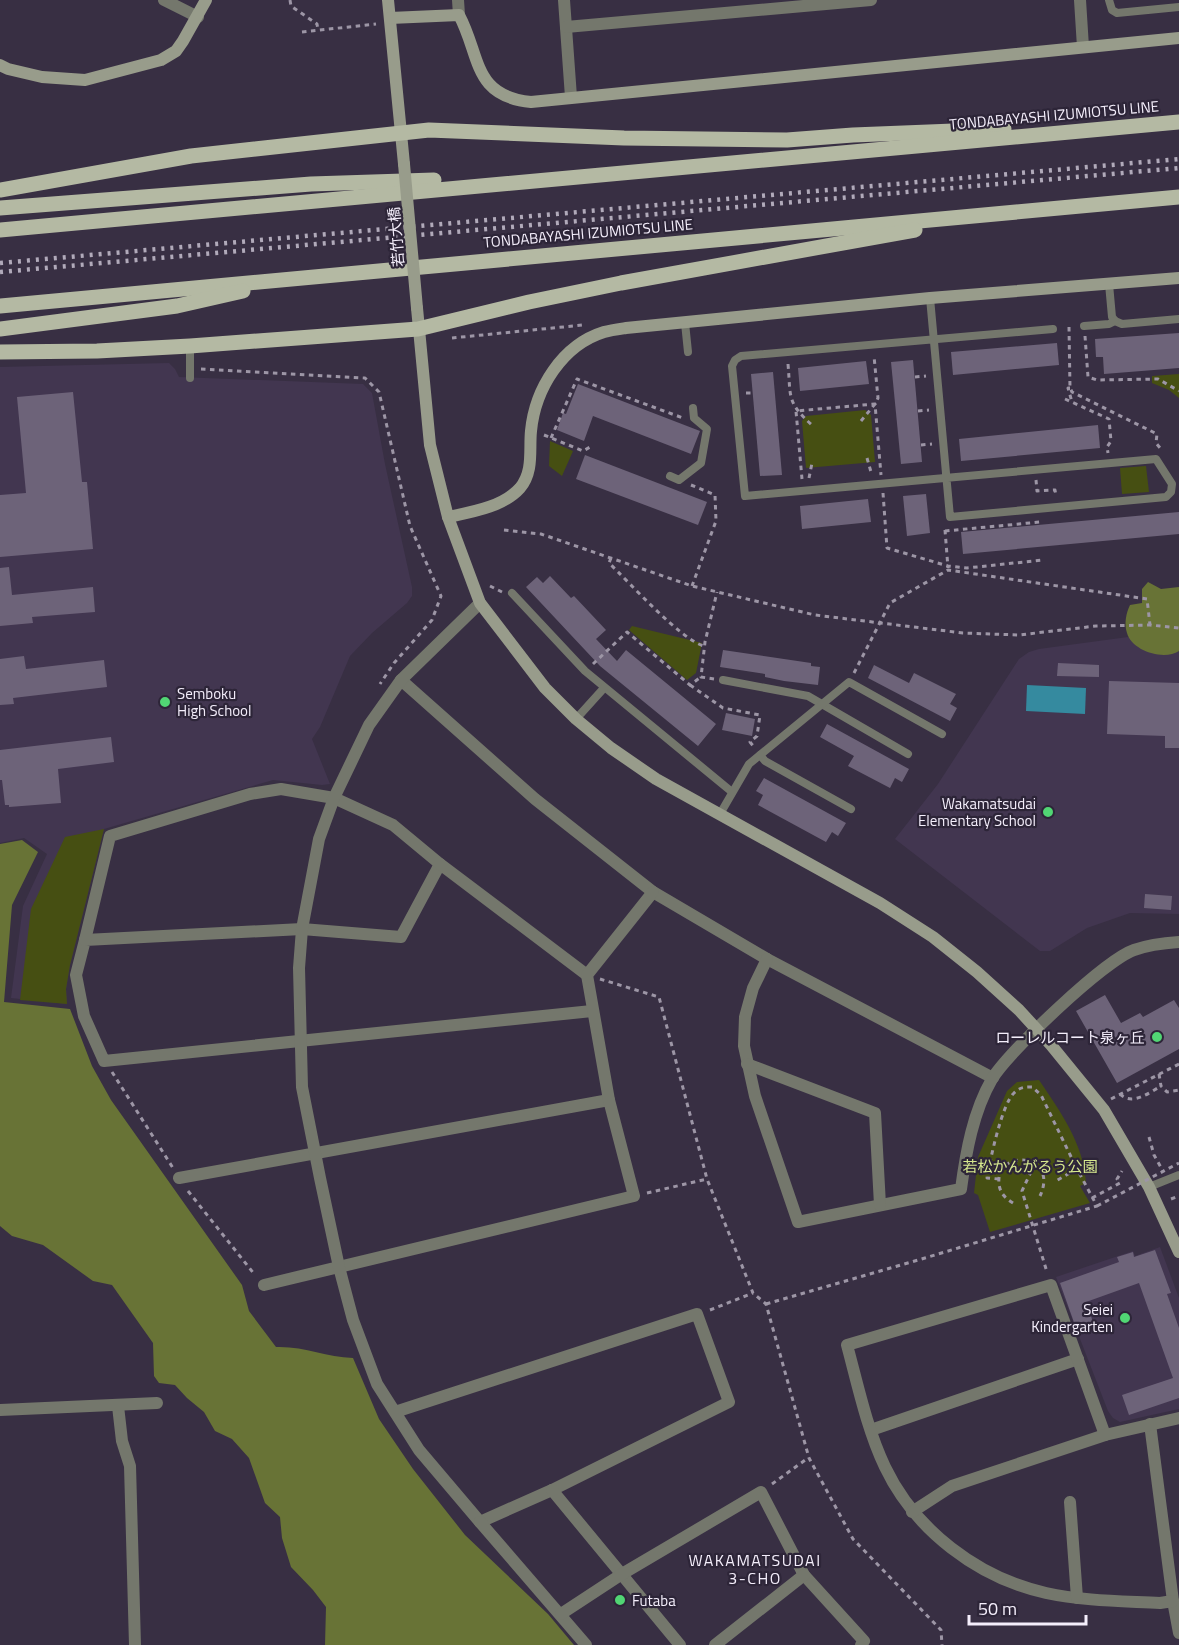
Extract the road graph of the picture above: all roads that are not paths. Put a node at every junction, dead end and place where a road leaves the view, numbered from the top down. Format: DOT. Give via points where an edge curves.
graph roads {
  1 [pos="164,0"];
  2 [pos="206,0"];
  3 [pos="388,0"];
  4 [pos="458,0"];
  5 [pos="564,0"];
  6 [pos="871,0"];
  7 [pos="1080,0"];
  8 [pos="1109,0"];
  9 [pos="1179,7"];
  10 [pos="459,15"];
  11 [pos="198,17"];
  12 [pos="390,18"];
  13 [pos="566,27"];
  14 [pos="1179,38"];
  15 [pos="1083,47"];
  16 [pos="0,65"];
  17 [pos="571,97"];
  18 [pos="1179,122"];
  19 [pos="1136,126"];
  20 [pos="401,133"];
  21 [pos="594,174"];
  22 [pos="0,190"];
  23 [pos="1179,197"];
  24 [pos="0,208"];
  25 [pos="1036,210"];
  26 [pos="0,230"];
  27 [pos="314,276"];
  28 [pos="1179,278"];
  29 [pos="1109,284"];
  30 [pos="930,298"];
  31 [pos="0,306"];
  32 [pos="1179,319"];
  33 [pos="1114,321"];
  34 [pos="685,323"];
  35 [pos="1084,326"];
  36 [pos="418,328"];
  37 [pos="0,329"];
  38 [pos="1053,329"];
  39 [pos="934,340"];
  40 [pos="190,346"];
  41 [pos="0,352"];
  42 [pos="688,352"];
  43 [pos="190,378"];
  44 [pos="693,408"];
  45 [pos="670,476"];
  46 [pos="946,477"];
  47 [pos="448,517"];
  48 [pos="512,593"];
  49 [pos="480,603"];
  50 [pos="401,680"];
  51 [pos="723,680"];
  52 [pos="604,688"];
  53 [pos="822,703"];
  54 [pos="576,719"];
  55 [pos="942,734"];
  56 [pos="908,754"];
  57 [pos="760,755"];
  58 [pos="732,792"];
  59 [pos="334,798"];
  60 [pos="851,809"];
  61 [pos="720,814"];
  62 [pos="440,864"];
  63 [pos="653,892"];
  64 [pos="302,929"];
  65 [pos="85,940"];
  66 [pos="1179,942"];
  67 [pos="767,959"];
  68 [pos="587,975"];
  69 [pos="592,1011"];
  70 [pos="1037,1030"];
  71 [pos="300,1040"];
  72 [pos="747,1064"];
  73 [pos="993,1078"];
  74 [pos="609,1100"];
  75 [pos="315,1153"];
  76 [pos="1179,1175"];
  77 [pos="179,1178"];
  78 [pos="1149,1187"];
  79 [pos="879,1205"];
  80 [pos="1179,1251"];
  81 [pos="339,1267"];
  82 [pos="264,1285"];
  83 [pos="1078,1359"];
  84 [pos="158,1403"];
  85 [pos="118,1406"];
  86 [pos="0,1410"];
  87 [pos="395,1412"];
  88 [pos="1179,1418"];
  89 [pos="1150,1424"];
  90 [pos="871,1430"];
  91 [pos="1105,1435"];
  92 [pos="552,1491"];
  93 [pos="1070,1502"];
  94 [pos="912,1512"];
  95 [pos="480,1522"];
  96 [pos="622,1574"];
  97 [pos="804,1575"];
  98 [pos="1077,1598"];
  99 [pos="1173,1601"];
  100 [pos="561,1614"];
  101 [pos="1179,1633"];
  102 [pos="135,1645"];
  103 [pos="586,1645"];
  104 [pos="680,1645"];
  105 [pos="715,1645"];
  106 [pos="861,1645"];
  1 -- 11 [label="street"];
  2 -- 11 [label="street"];
  3 -- 12 [label="street, 若竹大橋"];
  4 -- 10 [label="street"];
  5 -- 13 [label="street"];
  6 -- 13 [label="street"];
  7 -- 15 [label="street"];
  8 -- 9 [label="lane" via="1117,13"];
  10 -- 12 [label="street"];
  10 -- 17 [label="street" via="483,77 493,88 525,101"];
  11 -- 16 [label="street" via="168,57 85,80 42,77"];
  12 -- 20 [label="street, 若竹大橋"];
  13 -- 17 [label="street"];
  14 -- 15 [label="street"];
  15 -- 17 [label="street"];
  18 -- 19 [label="main road, TONDABAYASHI IZUMIOTSU LINE"];
  19 -- 20 [label="main road" via="983,129 787,140 429,130"];
  19 -- 21 [label="main road, TONDABAYASHI IZUMIOTSU LINE"];
  20 -- 22 [label="main road" via="191,156"];
  20 -- 36 [label="street, 若竹大橋, bridge"];
  21 -- 24 [label="main road" via="311,184"];
  21 -- 26 [label="main road, TONDABAYASHI IZUMIOTSU LINE"];
  23 -- 25 [label="main road, TONDABAYASHI IZUMIOTSU LINE"];
  25 -- 27 [label="main road, TONDABAYASHI IZUMIOTSU LINE"];
  25 -- 36 [label="main road" via="621,283"];
  27 -- 31 [label="main road, TONDABAYASHI IZUMIOTSU LINE"];
  27 -- 37 [label="main road" via="177,306"];
  28 -- 29 [label="street"];
  29 -- 30 [label="street"];
  29 -- 33 [label="lane"];
  30 -- 34 [label="street"];
  30 -- 39 [label="lane"];
  32 -- 33 [label="lane" via="1122,324"];
  33 -- 35 [label="lane"];
  34 -- 42 [label="lane"];
  34 -- 47 [label="street" via="626,328 582,343 554,369 542,389 533,412 528,475 519,488 504,501"];
  36 -- 40 [label="main road"];
  36 -- 47 [label="street, 若竹大橋" via="430,445"];
  38 -- 39 [label="lane"];
  39 -- 46 [label="lane"];
  39 -- 46 [label="lane" via="741,356 732,366 745,496"];
  40 -- 41 [label="main road"];
  40 -- 43 [label="lane"];
  44 -- 45 [label="lane" via="694,418 707,429 701,463 679,480"];
  46 -- 46 [label="lane" via="950,518 1166,497 1172,484 1156,459"];
  47 -- 49 [label="street, 若竹大橋"];
  48 -- 52 [label="lane"];
  49 -- 50 [label="street"];
  49 -- 54 [label="street, 若竹大橋" via="545,688"];
  50 -- 59 [label="street" via="369,725"];
  50 -- 63 [label="street" via="535,799"];
  51 -- 53 [label="lane" via="808,696"];
  52 -- 54 [label="lane"];
  52 -- 58 [label="lane"];
  53 -- 55 [label="lane" via="849,682"];
  53 -- 56 [label="lane"];
  53 -- 57 [label="lane"];
  54 -- 61 [label="street, 若竹大橋" via="656,778"];
  57 -- 58 [label="lane" via="749,764"];
  57 -- 60 [label="lane"];
  58 -- 61 [label="lane"];
  59 -- 62 [label="street" via="393,825"];
  59 -- 64 [label="street" via="319,839"];
  59 -- 65 [label="street" via="281,789 250,794 110,836"];
  61 -- 70 [label="street, 若竹大橋" via="933,937 977,972"];
  62 -- 64 [label="street" via="401,937"];
  62 -- 68 [label="street"];
  63 -- 67 [label="street"];
  63 -- 68 [label="street"];
  64 -- 65 [label="street"];
  64 -- 71 [label="street"];
  65 -- 71 [label="street" via="76,975 84,1016 104,1061"];
  66 -- 70 [label="street" via="1132,950 1105,967"];
  67 -- 72 [label="street" via="745,1017"];
  67 -- 73 [label="street"];
  68 -- 69 [label="street"];
  69 -- 71 [label="street"];
  69 -- 74 [label="street"];
  70 -- 73 [label="street"];
  70 -- 78 [label="street, 若竹大橋" via="1104,1110"];
  71 -- 75 [label="street" via="303,1087"];
  72 -- 79 [label="street" via="876,1113"];
  72 -- 79 [label="street" via="798,1222"];
  73 -- 79 [label="street" via="969,1142 961,1189"];
  74 -- 75 [label="street"];
  74 -- 81 [label="street" via="634,1196"];
  75 -- 77 [label="street"];
  75 -- 81 [label="street"];
  76 -- 78 [label="lane"];
  78 -- 80 [label="street, 若竹大橋"];
  81 -- 82 [label="street"];
  81 -- 87 [label="street" via="376,1384"];
  83 -- 90 [label="street"];
  83 -- 90 [label="street" via="1051,1285 847,1345"];
  83 -- 91 [label="street"];
  84 -- 85 [label="street"];
  85 -- 86 [label="street"];
  85 -- 102 [label="street" via="130,1466"];
  87 -- 92 [label="street" via="697,1314 729,1402"];
  87 -- 95 [label="street" via="419,1450"];
  88 -- 89 [label="street"];
  89 -- 91 [label="street"];
  89 -- 99 [label="street"];
  90 -- 94 [label="street" via="886,1469"];
  91 -- 94 [label="street" via="952,1486"];
  92 -- 95 [label="street"];
  92 -- 96 [label="street"];
  93 -- 98 [label="street"];
  94 -- 98 [label="street" via="957,1554 995,1576 1045,1593"];
  95 -- 100 [label="street"];
  96 -- 97 [label="street" via="761,1492"];
  96 -- 100 [label="street"];
  96 -- 104 [label="street"];
  97 -- 105 [label="street"];
  97 -- 106 [label="street" via="864,1641"];
  98 -- 99 [label="street"];
  99 -- 101 [label="street"];
  100 -- 103 [label="street"];
}
